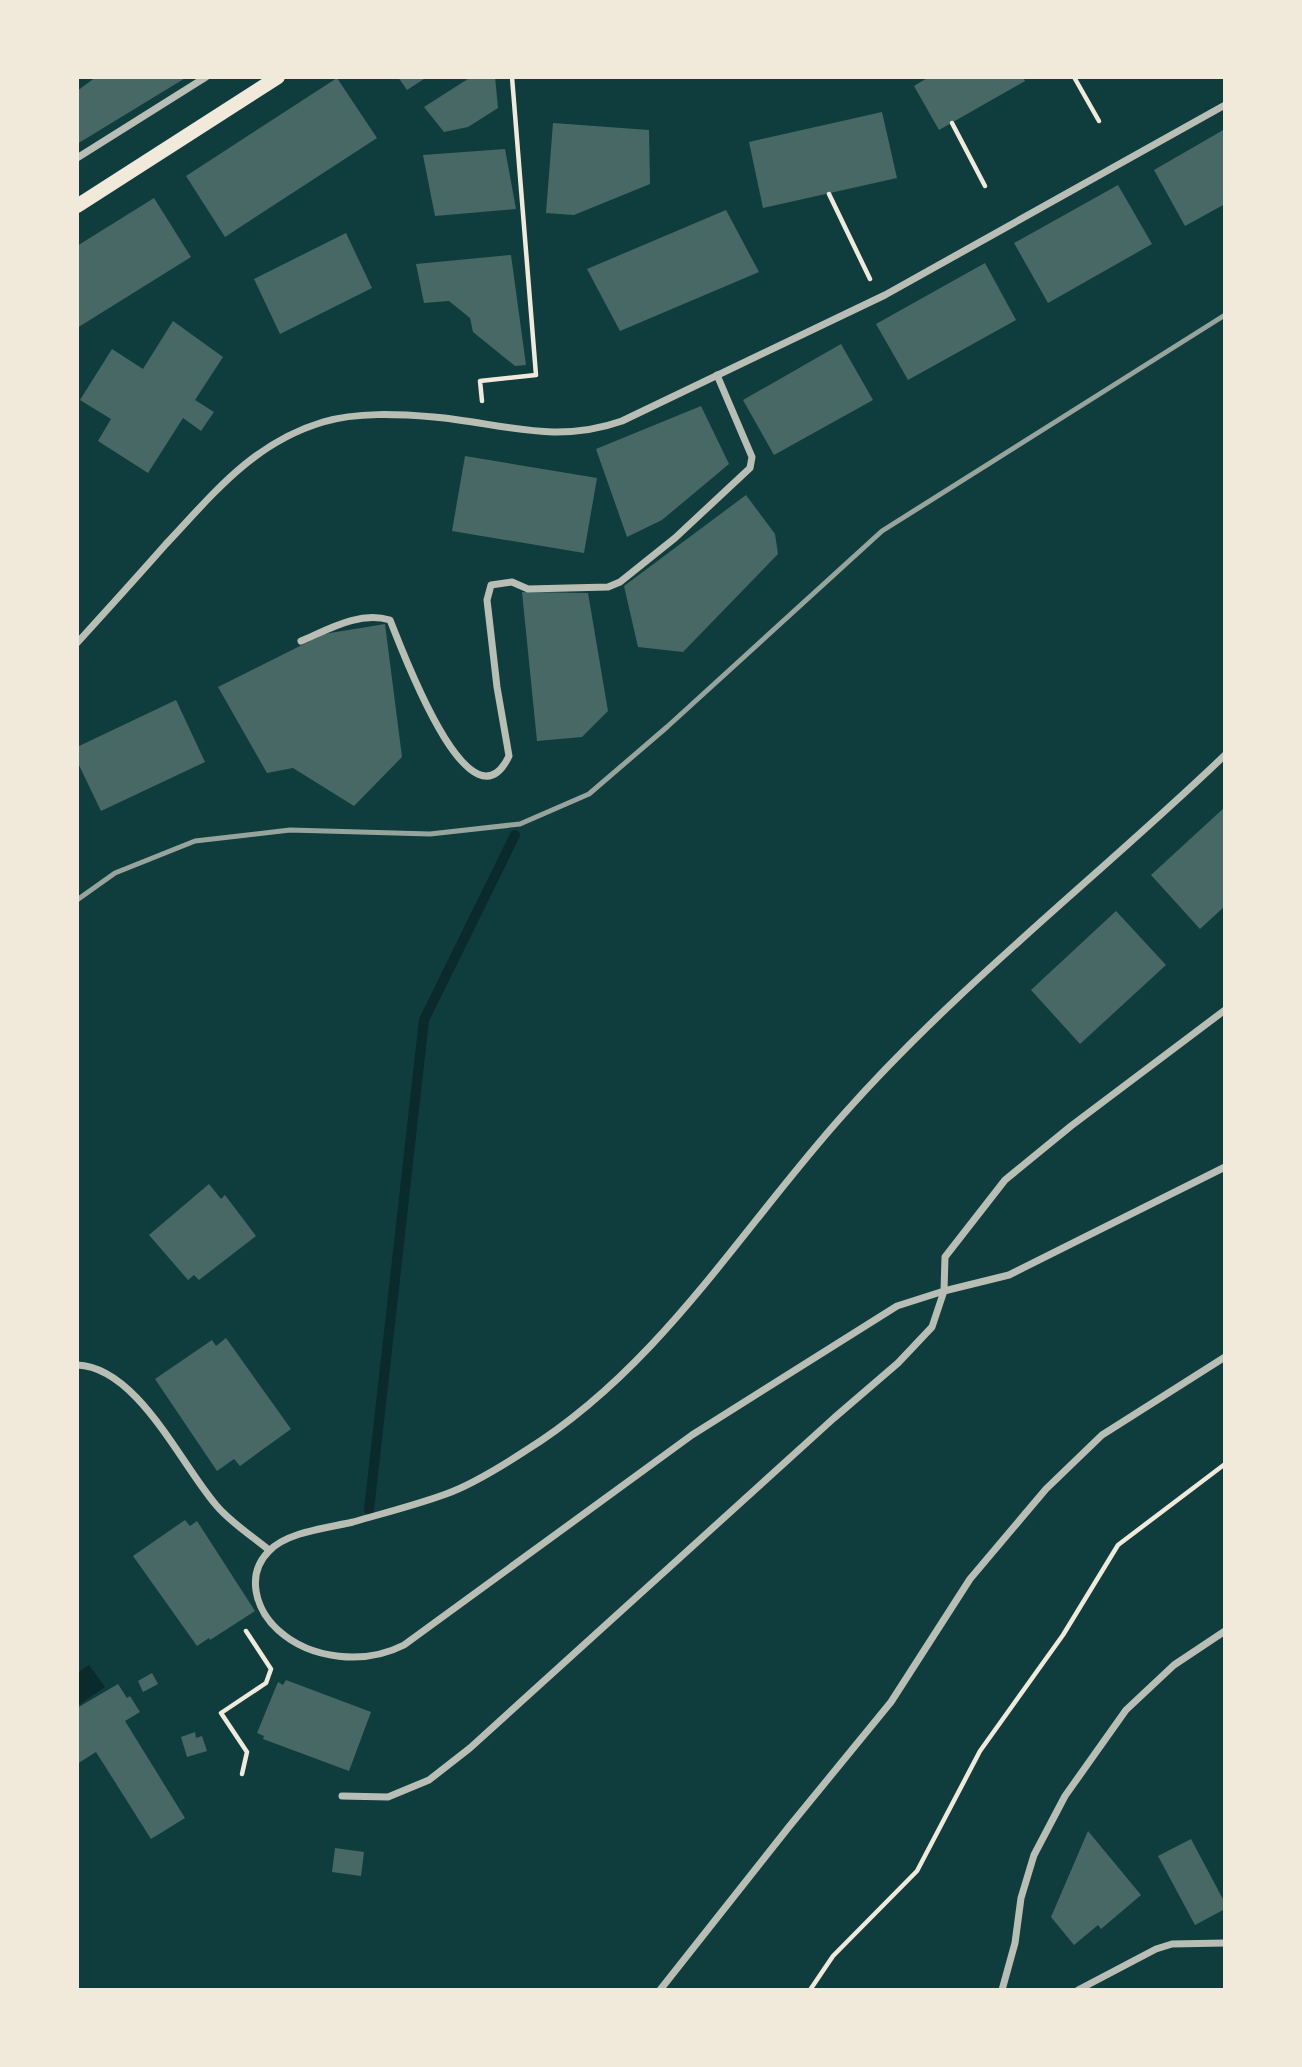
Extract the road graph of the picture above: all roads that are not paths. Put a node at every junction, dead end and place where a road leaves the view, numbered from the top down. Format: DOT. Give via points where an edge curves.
graph roads {
  1 [pos="206,77"];
  2 [pos="278,77"];
  3 [pos="1225,105"];
  4 [pos="77,158"];
  5 [pos="77,206"];
  6 [pos="717,375"];
  7 [pos="301,641"];
  8 [pos="77,643"];
  9 [pos="1225,755"];
  10 [pos="1225,1010"];
  11 [pos="1225,1167"];
  12 [pos="944,1291"];
  13 [pos="1225,1357"];
  14 [pos="77,1364"];
  15 [pos="269,1550"];
  16 [pos="1225,1631"];
  17 [pos="342,1796"];
  18 [pos="1225,1943"];
  19 [pos="660,1990"];
  20 [pos="1002,1990"];
  21 [pos="1078,1990"];
  1 -- 4 [label="street"];
  2 -- 5 [label="main road"];
  3 -- 6 [label="street" via="879,299"];
  6 -- 7 [label="street" via="752,457 750,468 703,512 620,582 608,587 491,585 487,600 509,756 495,773 472,772 451,750 390,620 348,620"];
  6 -- 8 [label="street" via="622,421 583,432 552,433 385,415 324,422 269,445 226,479"];
  9 -- 15 [label="street" via="893,1062 835,1124 697,1295 619,1380 526,1451 451,1492 301,1534"];
  10 -- 12 [label="street" via="1005,1180 945,1257"];
  11 -- 12 [label="street" via="1009,1275"];
  12 -- 15 [label="street" via="898,1306 692,1435 392,1651 355,1658 338,1656 303,1646 280,1632 263,1614 257,1596 257,1571"];
  12 -- 17 [label="street" via="932,1327 898,1363 470,1748 429,1780 388,1797"];
  13 -- 19 [label="street" via="1102,1435 1046,1489 970,1579 891,1702"];
  14 -- 15 [label="street" via="97,1367 135,1394 217,1507"];
  16 -- 20 [label="street" via="1174,1665 1126,1710 1065,1796 1034,1855"];
  18 -- 21 [label="street" via="1172,1944 1156,1949"];
}
